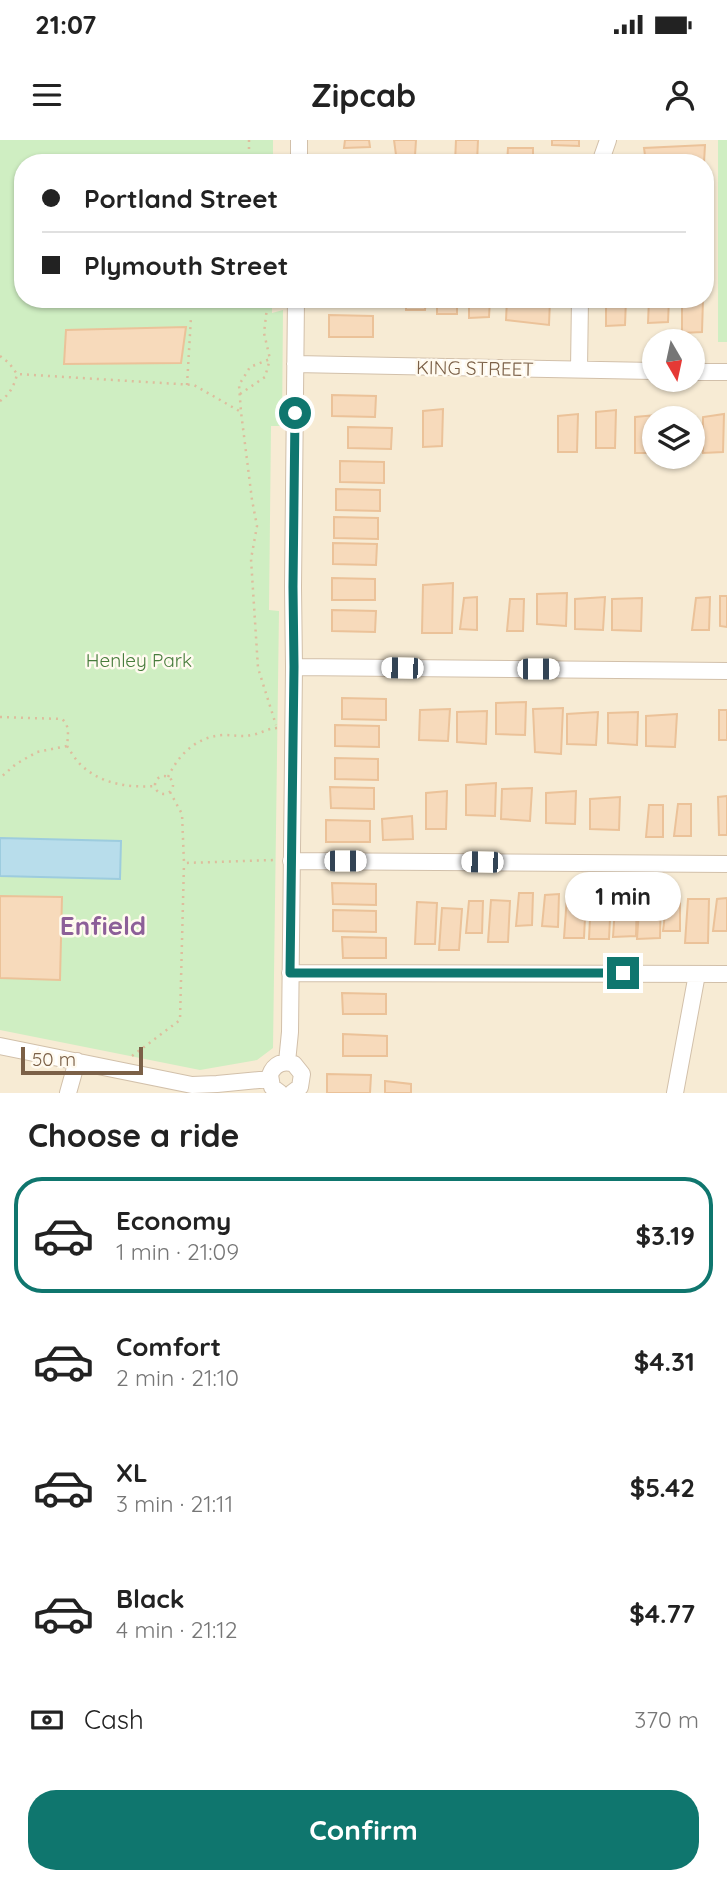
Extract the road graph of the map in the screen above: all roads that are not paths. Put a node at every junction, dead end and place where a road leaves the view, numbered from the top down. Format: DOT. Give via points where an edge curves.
graph roads {
  1 [pos="296,308"];
  2 [pos="580,308"];
  3 [pos="295,364"];
  4 [pos="579,369"];
  5 [pos="642,371"];
  6 [pos="705,372"];
  7 [pos="727,372"];
  8 [pos="294,667"];
  9 [pos="727,671"];
  10 [pos="284,861"];
  11 [pos="727,864"];
  12 [pos="290,973"];
  13 [pos="697,974"];
  14 [pos="727,974"];
  15 [pos="0,1046"];
  16 [pos="77,1061"];
  17 [pos="287,1062"];
  18 [pos="270,1079"];
  19 [pos="71,1090"];
  20 [pos="291,1093"];
  21 [pos="676,1093"];
  1 -- 3 [label="street"];
  2 -- 4 [label="street"];
  3 -- 4 [label="street, KING STREET"];
  3 -- 8 [label="street"];
  4 -- 5 [label="street, KING STREET"];
  6 -- 7 [label="street"];
  8 -- 9 [label="street"];
  8 -- 10 [label="street" via="285,728"];
  10 -- 11 [label="street"];
  10 -- 12 [label="street"];
  12 -- 13 [label="street"];
  12 -- 17 [label="street"];
  13 -- 14 [label="street"];
  13 -- 21 [label="street"];
  15 -- 16 [label="street"];
  16 -- 18 [label="street" via="203,1085"];
  16 -- 19 [label="street"];
  17 -- 18 [label="street" via="275,1066"];
  17 -- 20 [label="street" via="302,1074 301,1084"];
  18 -- 20 [label="street" via="274,1089"];
}
